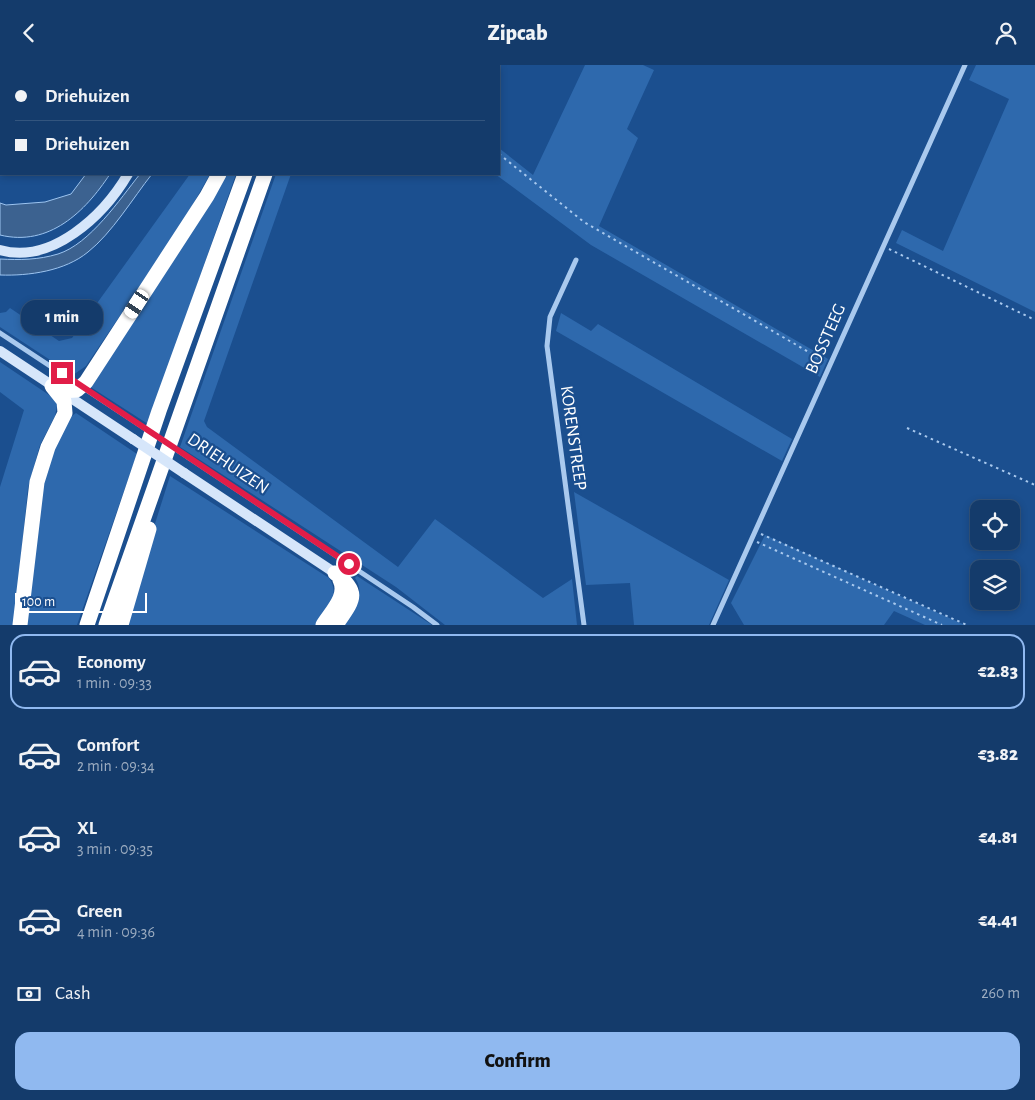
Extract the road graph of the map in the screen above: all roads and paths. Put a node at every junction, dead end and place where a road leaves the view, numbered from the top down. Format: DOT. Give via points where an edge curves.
graph roads {
  1 [pos="964,65"];
  2 [pos="500,155"];
  3 [pos="127,175"];
  4 [pos="218,175"];
  5 [pos="245,175"];
  6 [pos="265,175"];
  7 [pos="884,246"];
  8 [pos="0,251"];
  9 [pos="576,260"];
  10 [pos="1035,320"];
  11 [pos="0,333"];
  12 [pos="0,351"];
  13 [pos="830,364"];
  14 [pos="82,387"];
  15 [pos="56,388"];
  16 [pos="907,428"];
  17 [pos="174,430"];
  18 [pos="1035,485"];
  19 [pos="756,532"];
  20 [pos="752,540"];
  21 [pos="335,573"];
  22 [pos="20,625"];
  23 [pos="87,625"];
  24 [pos="106,625"];
  25 [pos="121,625"];
  26 [pos="323,625"];
  27 [pos="336,625"];
  28 [pos="437,625"];
  29 [pos="584,625"];
  30 [pos="714,625"];
  31 [pos="942,625"];
  32 [pos="966,625"];
  1 -- 7 [label="street, BOSSTEEG"];
  2 -- 13 [label="path" via="584,222"];
  3 -- 8 [label="main road" via="74,235 56,245 29,252"];
  4 -- 14 [label="highway"];
  5 -- 23 [label="highway" via="159,411"];
  6 -- 17 [label="highway"];
  7 -- 10 [label="path"];
  7 -- 13 [label="street, BOSSTEEG"];
  9 -- 29 [label="street, KORENSTREEP" via="550,317 548,346"];
  11 -- 14 [label="street, DRIEHUIZEN"];
  12 -- 15 [label="main road, DRIEHUIZEN"];
  13 -- 19 [label="street, BOSSTEEG"];
  14 -- 15 [label="highway" via="77,390"];
  14 -- 28 [label="street, DRIEHUIZEN, bridge"];
  15 -- 21 [label="main road, DRIEHUIZEN, bridge"];
  15 -- 22 [label="highway" via="64,401 65,413 48,447 37,482"];
  16 -- 18 [label="path"];
  17 -- 24 [label="highway"];
  17 -- 25 [label="highway" via="162,490"];
  19 -- 20 [label="street, BOSSTEEG"];
  19 -- 32 [label="path"];
  20 -- 30 [label="street, BOSSTEEG"];
  20 -- 31 [label="path"];
  21 -- 26 [label="highway" via="342,583 342,593"];
  21 -- 27 [label="highway" via="352,590 348,607"];
}
